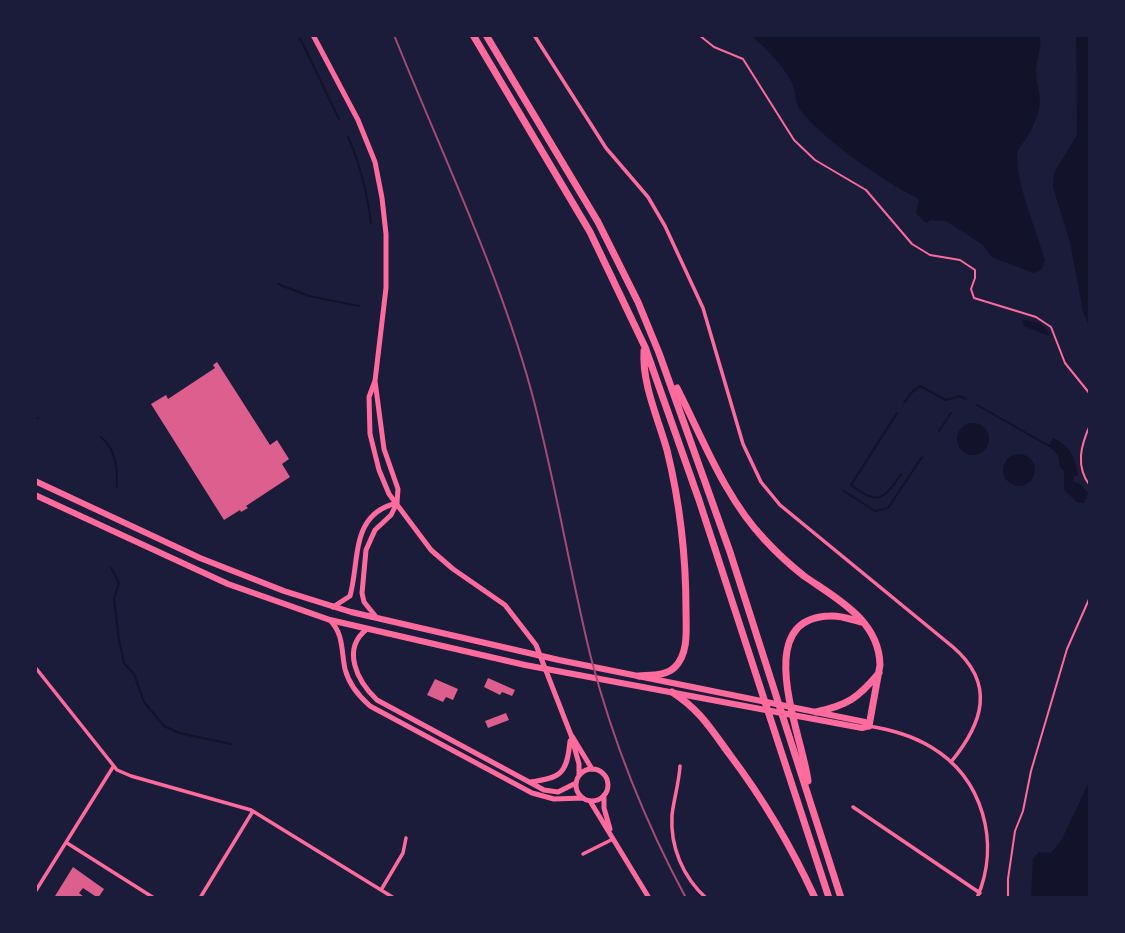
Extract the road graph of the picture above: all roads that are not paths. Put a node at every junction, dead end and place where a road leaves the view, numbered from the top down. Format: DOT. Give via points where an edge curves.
graph roads {
  1 [pos="313,35"];
  2 [pos="473,35"];
  3 [pos="486,35"];
  4 [pos="534,35"];
  5 [pos="645,347"];
  6 [pos="659,353"];
  7 [pos="375,381"];
  8 [pos="35,481"];
  9 [pos="35,495"];
  10 [pos="397,503"];
  11 [pos="333,607"];
  12 [pos="377,618"];
  13 [pos="330,620"];
  14 [pos="863,622"];
  15 [pos="367,629"];
  16 [pos="35,667"];
  17 [pos="879,673"];
  18 [pos="636,675"];
  19 [pos="672,692"];
  20 [pos="817,716"];
  21 [pos="869,726"];
  22 [pos="571,735"];
  23 [pos="951,761"];
  24 [pos="680,766"];
  25 [pos="113,767"];
  26 [pos="592,769"];
  27 [pos="579,775"];
  28 [pos="530,782"];
  29 [pos="576,783"];
  30 [pos="604,794"];
  31 [pos="583,798"];
  32 [pos="810,799"];
  33 [pos="590,800"];
  34 [pos="853,807"];
  35 [pos="253,811"];
  36 [pos="406,838"];
  37 [pos="614,839"];
  38 [pos="67,842"];
  39 [pos="583,854"];
  40 [pos="380,890"];
  41 [pos="35,892"];
  42 [pos="980,892"];
  43 [pos="154,898"];
  44 [pos="200,898"];
  45 [pos="394,898"];
  46 [pos="649,898"];
  47 [pos="706,898"];
  48 [pos="815,898"];
  49 [pos="829,898"];
  50 [pos="841,898"];
  51 [pos="977,898"];
  1 -- 7 [label="main road" via="358,120 382,198 386,288"];
  2 -- 5 [label="highway" via="590,232"];
  3 -- 6 [label="highway" via="598,222"];
  4 -- 23 [label="street" via="606,148 666,226 704,308 743,444 761,482 780,505 969,664 979,686 979,712 969,739"];
  5 -- 18 [label="highway" via="643,367 667,452 682,530 686,623 684,652 676,666 662,674"];
  5 -- 49 [label="highway"];
  6 -- 14 [label="highway" via="744,514 786,561 849,606"];
  6 -- 32 [label="highway"];
  7 -- 10 [label="main road"];
  7 -- 10 [label="main road" via="369,397 370,434 388,494"];
  8 -- 11 [label="highway" via="200,558"];
  9 -- 13 [label="highway" via="228,584"];
  10 -- 11 [label="main road" via="385,506 365,526 359,537 350,596"];
  10 -- 12 [label="main road" via="375,530 366,551 362,593"];
  10 -- 22 [label="main road" via="431,550 505,605 524,628 536,645"];
  11 -- 12 [label="highway"];
  12 -- 18 [label="highway"];
  13 -- 15 [label="highway"];
  13 -- 31 [label="main road" via="341,636 349,680 370,706 532,793 554,799"];
  14 -- 17 [label="highway" via="878,647"];
  14 -- 32 [label="highway" via="818,617 796,631 786,649 784,668"];
  15 -- 19 [label="highway"];
  15 -- 28 [label="main road" via="356,641 353,658 359,677 377,700"];
  16 -- 25 [label="street"];
  17 -- 20 [label="highway" via="853,700"];
  17 -- 21 [label="highway"];
  18 -- 20 [label="highway"];
  19 -- 20 [label="highway"];
  19 -- 48 [label="highway" via="696,709 758,793"];
  20 -- 21 [label="highway"];
  21 -- 23 [label="street" via="916,739"];
  22 -- 26 [label="main road"];
  22 -- 27 [label="main road"];
  22 -- 28 [label="main road" via="565,769 551,779"];
  23 -- 42 [label="street" via="970,783 985,821 988,855"];
  24 -- 47 [label="street" via="672,816 674,840 686,873"];
  25 -- 35 [label="street"];
  25 -- 38 [label="street"];
  26 -- 27 [label="main road"];
  26 -- 30 [label="main road" via="607,780"];
  27 -- 29 [label="main road"];
  28 -- 29 [label="main road" via="558,792"];
  29 -- 31 [label="main road"];
  30 -- 33 [label="main road"];
  30 -- 37 [label="main road"];
  31 -- 33 [label="main road"];
  32 -- 50 [label="highway"];
  33 -- 37 [label="main road"];
  34 -- 42 [label="street"];
  35 -- 40 [label="street"];
  35 -- 44 [label="street"];
  36 -- 40 [label="street" via="403,853"];
  37 -- 39 [label="street"];
  37 -- 46 [label="main road"];
  38 -- 41 [label="street"];
  38 -- 43 [label="street"];
  40 -- 45 [label="street"];
  42 -- 51 [label="street"];
}
